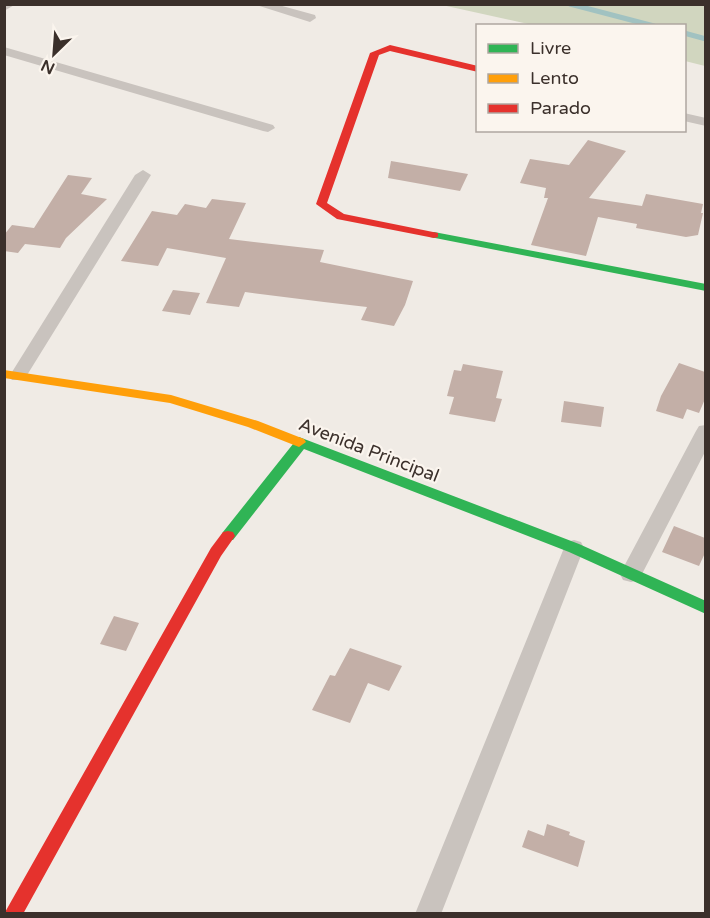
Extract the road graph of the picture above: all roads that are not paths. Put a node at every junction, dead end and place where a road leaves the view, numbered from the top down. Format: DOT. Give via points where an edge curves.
graph roads {
  1 [pos="10,4"];
  2 [pos="259,4"];
  3 [pos="4,8"];
  4 [pos="310,18"];
  5 [pos="4,51"];
  6 [pos="476,69"];
  7 [pos="686,117"];
  8 [pos="705,122"];
  9 [pos="268,128"];
  10 [pos="143,175"];
  11 [pos="705,288"];
  12 [pos="11,375"];
  13 [pos="705,430"];
  14 [pos="301,443"];
  15 [pos="574,548"];
  16 [pos="631,574"];
  17 [pos="705,608"];
  18 [pos="13,914"];
  19 [pos="428,914"];
  1 -- 3 [label="street"];
  2 -- 4 [label="street"];
  5 -- 9 [label="street"];
  6 -- 11 [label="street" via="390,48 375,53 321,204 341,217"];
  7 -- 8 [label="street"];
  10 -- 12 [label="street"];
  12 -- 14 [label="street, Avenida Principal" via="171,399"];
  13 -- 16 [label="street"];
  14 -- 15 [label="street, Avenida Principal"];
  14 -- 18 [label="street" via="216,552"];
  15 -- 16 [label="street, Avenida Principal"];
  15 -- 19 [label="street"];
  16 -- 17 [label="street, Avenida Principal"];
}
